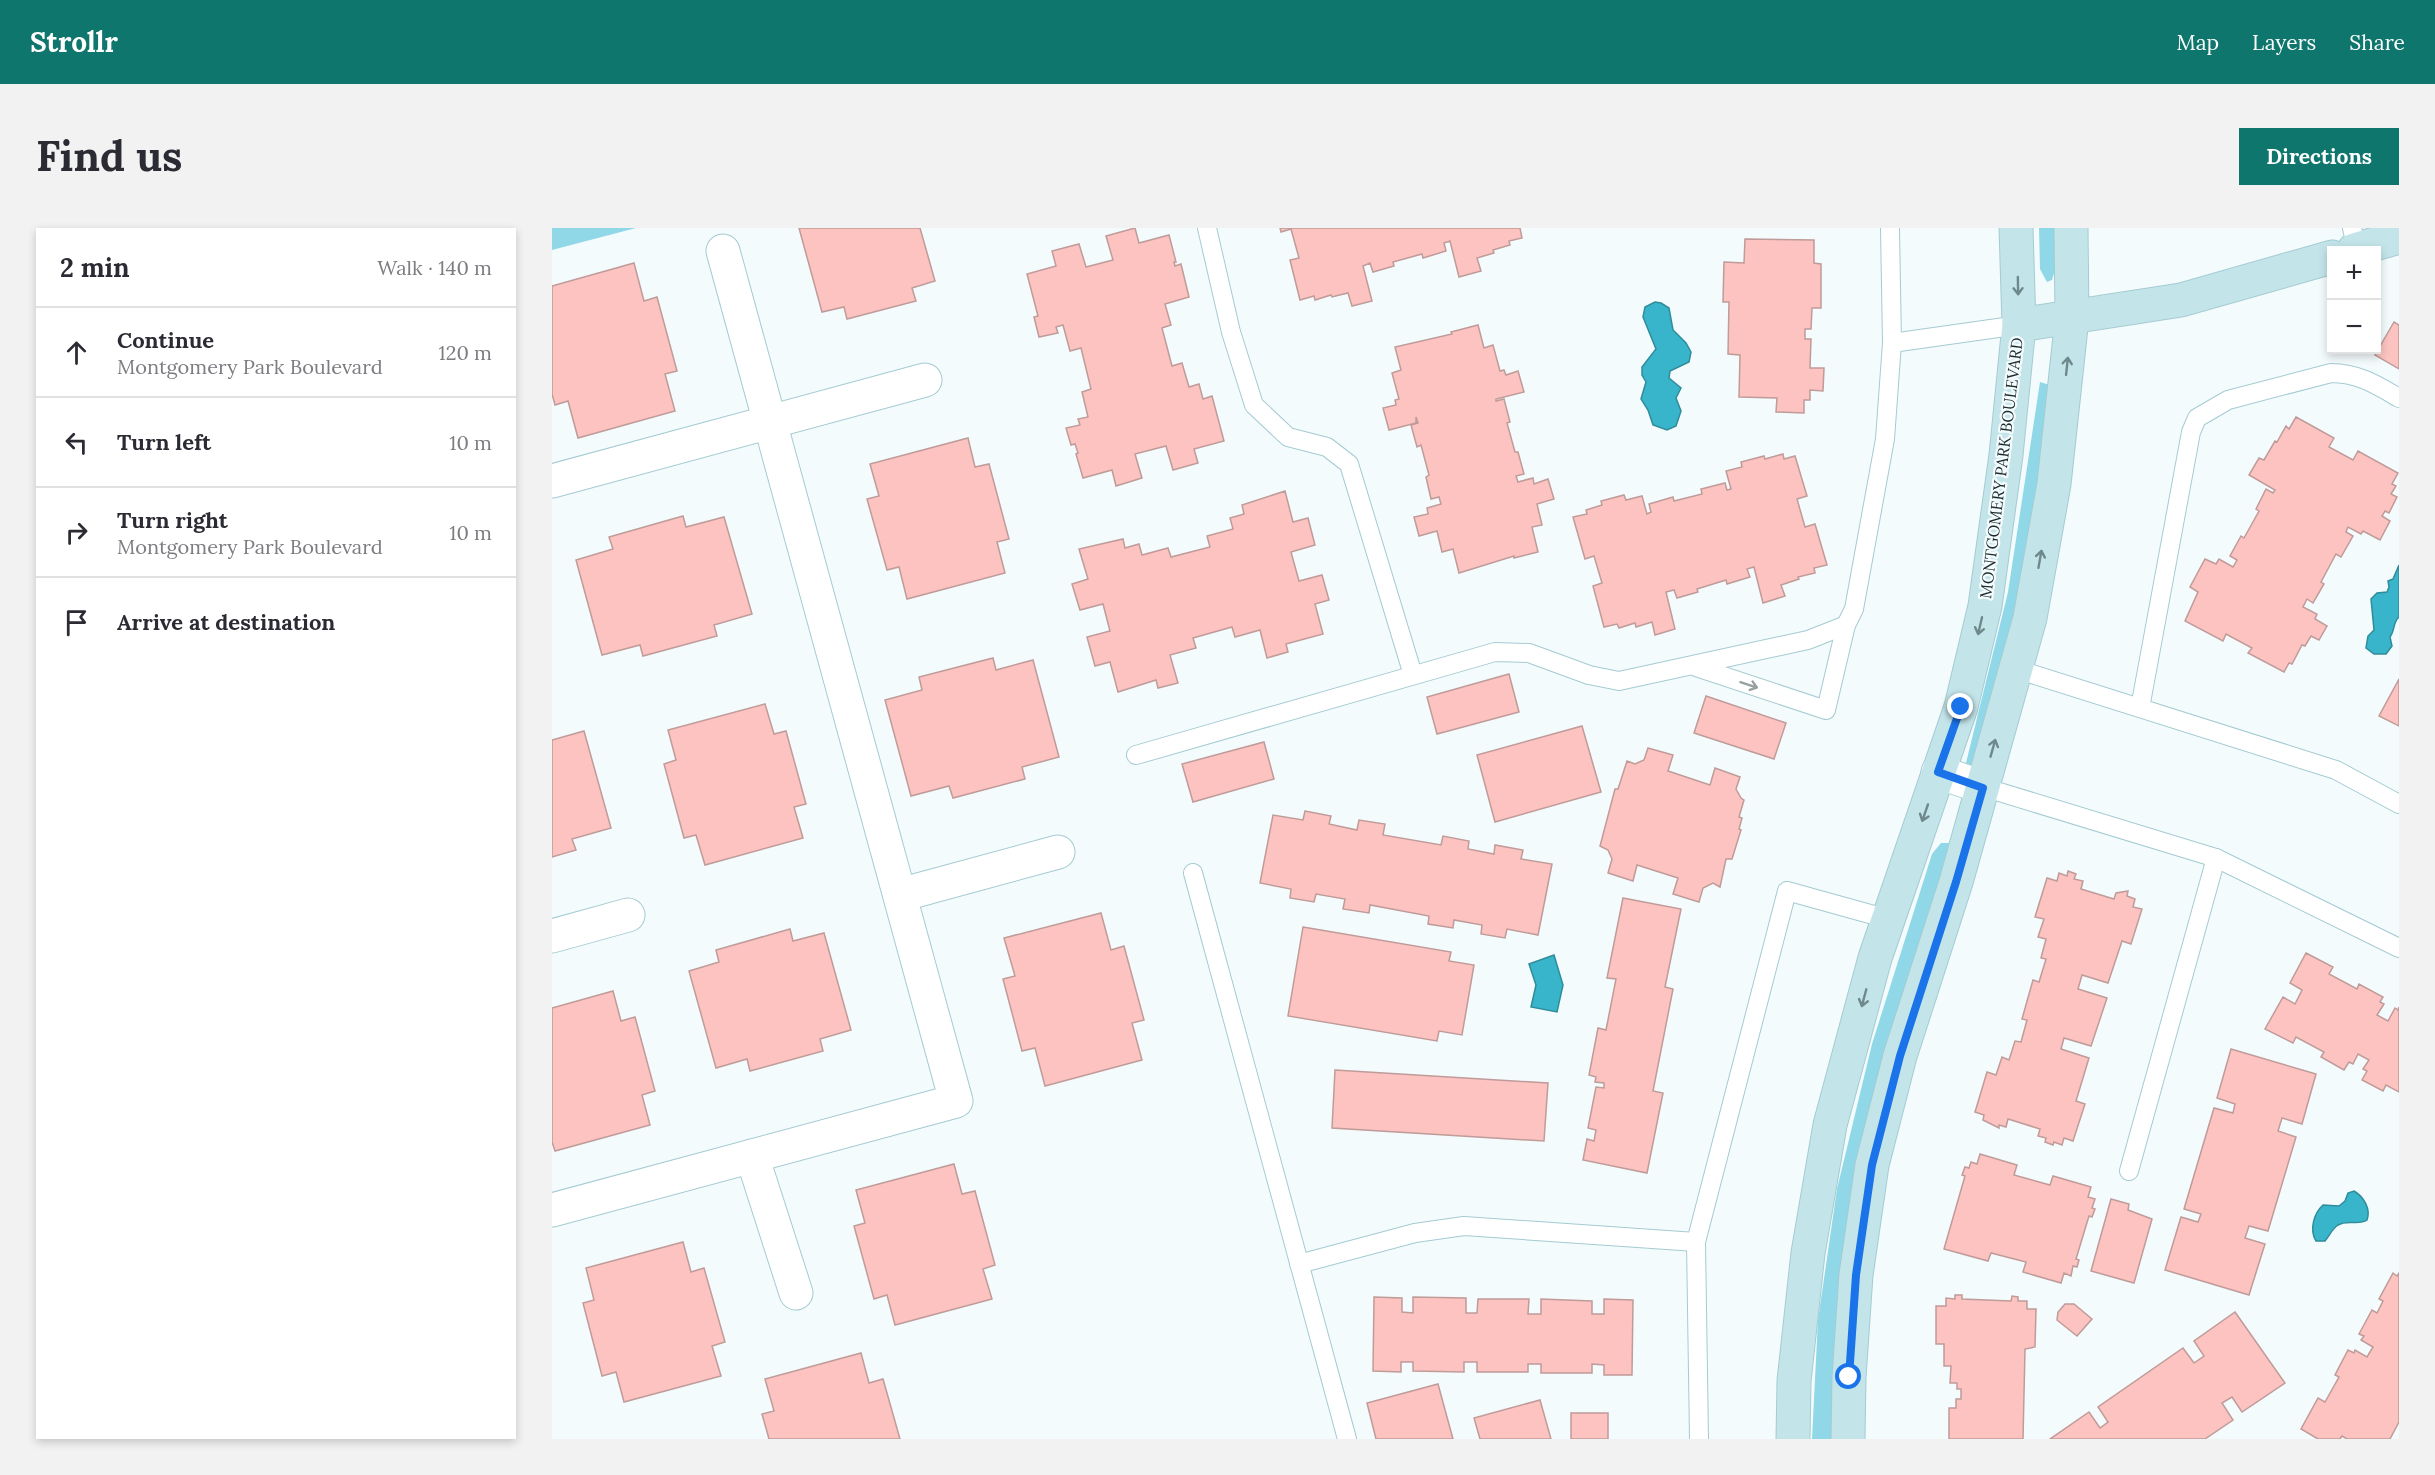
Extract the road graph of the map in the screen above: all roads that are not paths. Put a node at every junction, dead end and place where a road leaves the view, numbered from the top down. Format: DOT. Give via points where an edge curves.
graph roads {
  1 [pos="1207,228"];
  2 [pos="1890,228"];
  3 [pos="2016,228"];
  4 [pos="2072,228"];
  5 [pos="2399,237"];
  6 [pos="2348,246"];
  7 [pos="723,251"];
  8 [pos="2327,253"];
  9 [pos="2072,318"];
  10 [pos="2019,325"];
  11 [pos="1892,343"];
  12 [pos="925,380"];
  13 [pos="2399,398"];
  14 [pos="771,422"];
  15 [pos="552,482"];
  16 [pos="1846,625"];
  17 [pos="1694,666"];
  18 [pos="2016,669"];
  19 [pos="1413,675"];
  20 [pos="2140,708"];
  21 [pos="1136,755"];
  22 [pos="1938,772"];
  23 [pos="1983,788"];
  24 [pos="2399,804"];
  25 [pos="1058,852"];
  26 [pos="2216,858"];
  27 [pos="1193,873"];
  28 [pos="900,895"];
  29 [pos="628,915"];
  30 [pos="1888,919"];
  31 [pos="552,936"];
  32 [pos="2399,948"];
  33 [pos="752,1156"];
  34 [pos="2129,1171"];
  35 [pos="552,1210"];
  36 [pos="1696,1242"];
  37 [pos="1299,1264"];
  38 [pos="796,1293"];
  39 [pos="1347,1439"];
  40 [pos="1699,1439"];
  41 [pos="1793,1439"];
  42 [pos="1848,1439"];
  1 -- 19 [label="lane" via="1231,332 1254,405 1288,437 1328,447 1350,464"];
  2 -- 11 [label="lane"];
  3 -- 10 [label="street, MONTGOMERY PARK BOULEVARD, one-way"];
  4 -- 9 [label="street"];
  5 -- 6 [label="street"];
  7 -- 14 [label="street"];
  8 -- 9 [label="street" via="2181,300"];
  9 -- 10 [label="street"];
  18 -- 9 [label="street, one-way" via="2030,618 2054,484"];
  10 -- 11 [label="lane"];
  10 -- 22 [label="street, MONTGOMERY PARK BOULEVARD, one-way" via="1985,606 1961,707"];
  11 -- 16 [label="lane" via="1885,439 1854,609"];
  12 -- 14 [label="street"];
  13 -- 20 [label="lane" via="2366,379 2331,373 2228,400 2197,418 2191,432"];
  14 -- 15 [label="street"];
  14 -- 28 [label="street"];
  16 -- 17 [label="lane" via="1808,640"];
  17 -- 16 [label="lane, one-way" via="1826,710"];
  17 -- 19 [label="lane" via="1619,681 1589,675 1529,653 1495,652"];
  18 -- 20 [label="lane"];
  23 -- 18 [label="street, one-way"];
  19 -- 21 [label="lane"];
  20 -- 24 [label="lane" via="2336,770"];
  22 -- 23 [label="street"];
  22 -- 30 [label="street, MONTGOMERY PARK BOULEVARD, one-way"];
  23 -- 26 [label="lane"];
  23 -- 42 [label="street" via="1900,1056 1872,1165 1856,1275"];
  25 -- 28 [label="street"];
  26 -- 32 [label="lane"];
  26 -- 34 [label="lane"];
  27 -- 37 [label="lane"];
  28 -- 33 [label="street" via="956,1101"];
  29 -- 31 [label="street"];
  30 -- 36 [label="lane" via="1787,891"];
  30 -- 41 [label="street, MONTGOMERY PARK BOULEVARD, one-way" via="1830,1125 1808,1253 1794,1381"];
  33 -- 35 [label="street"];
  33 -- 38 [label="street"];
  36 -- 37 [label="lane" via="1464,1226 1415,1233"];
  36 -- 40 [label="lane"];
  37 -- 39 [label="lane"];
}
